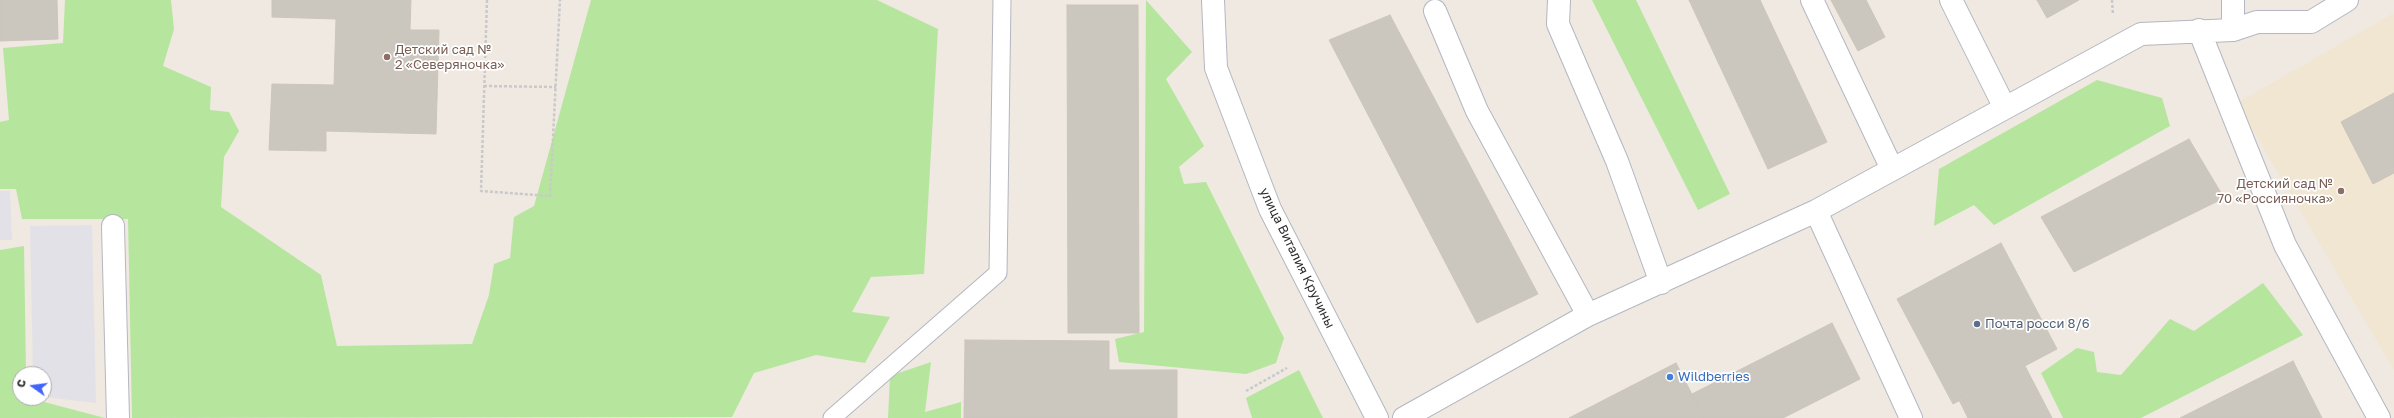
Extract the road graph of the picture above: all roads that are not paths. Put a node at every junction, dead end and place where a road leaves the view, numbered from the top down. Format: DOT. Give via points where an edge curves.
graph roads {
  1 [pos="1002,0"];
  2 [pos="1213,0"];
  3 [pos="1559,0"];
  4 [pos="1812,0"];
  5 [pos="1951,0"];
  6 [pos="2233,0"];
  7 [pos="2347,0"];
  8 [pos="1435,11"];
  9 [pos="2199,30"];
  10 [pos="2233,30"];
  11 [pos="2005,108"];
  12 [pos="1892,169"];
  13 [pos="1816,211"];
  14 [pos="113,226"];
  15 [pos="1661,283"];
  16 [pos="1588,315"];
  17 [pos="118,418"];
  18 [pos="832,418"];
  19 [pos="1377,418"];
  20 [pos="1404,418"];
  21 [pos="1911,418"];
  22 [pos="2379,418"];
  1 -- 18 [label="lane" via="998,273"];
  2 -- 19 [label="street, улица Виталия Кручины" via="1216,68 1270,209"];
  3 -- 15 [label="street" via="1558,24 1617,162"];
  4 -- 12 [label="street"];
  5 -- 11 [label="street"];
  6 -- 10 [label="street"];
  7 -- 10 [label="street" via="2311,22 2257,22"];
  8 -- 16 [label="street" via="1478,111"];
  9 -- 10 [label="street"];
  9 -- 11 [label="street" via="2141,34"];
  9 -- 22 [label="street" via="2285,245"];
  11 -- 12 [label="street"];
  12 -- 13 [label="street"];
  13 -- 15 [label="street"];
  13 -- 21 [label="street"];
  14 -- 17 [label="street"];
  15 -- 16 [label="street"];
  16 -- 20 [label="street"];
}
